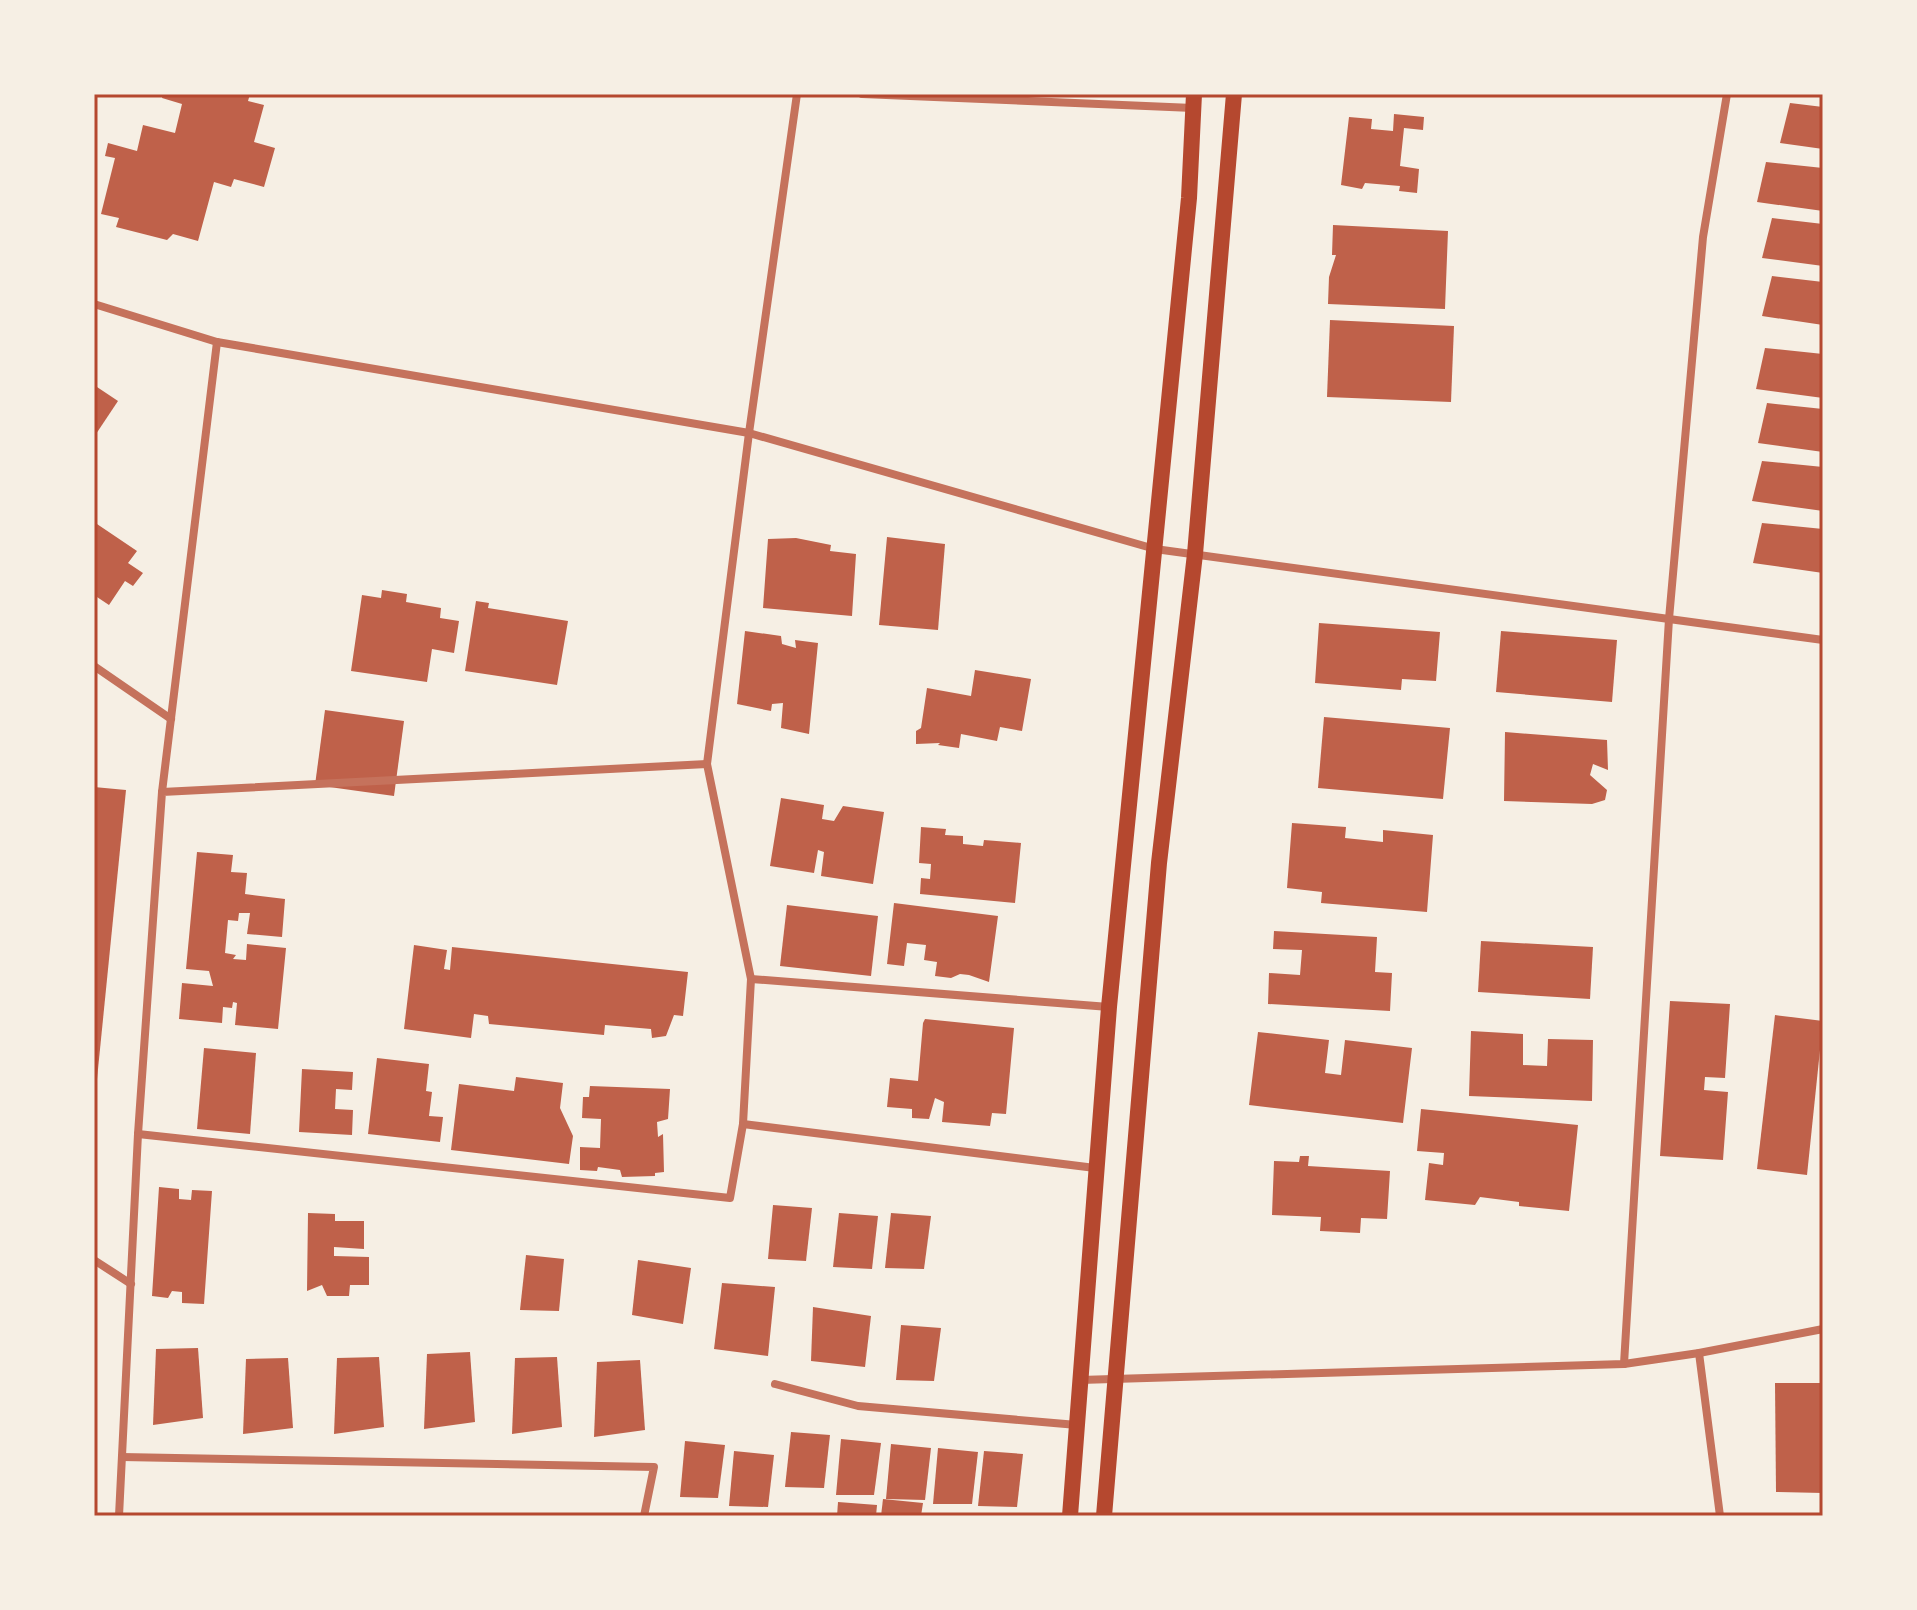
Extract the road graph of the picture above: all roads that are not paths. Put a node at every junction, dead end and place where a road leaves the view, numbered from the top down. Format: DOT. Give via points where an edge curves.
graph roads {
  1 [pos="797,94"];
  2 [pos="862,94"];
  3 [pos="1234,94"];
  4 [pos="1727,94"];
  5 [pos="1194,101"];
  6 [pos="94,304"];
  7 [pos="217,342"];
  8 [pos="749,433"];
  9 [pos="1155,549"];
  10 [pos="1195,554"];
  11 [pos="1669,619"];
  12 [pos="1823,640"];
  13 [pos="94,666"];
  14 [pos="171,719"];
  15 [pos="707,764"];
  16 [pos="162,792"];
  17 [pos="751,979"];
  18 [pos="1109,1007"];
  19 [pos="743,1124"];
  20 [pos="138,1134"];
  21 [pos="1095,1168"];
  22 [pos="94,1260"];
  23 [pos="131,1284"];
  24 [pos="1823,1329"];
  25 [pos="1699,1353"];
  26 [pos="1624,1364"];
  27 [pos="1115,1379"];
  28 [pos="1080,1380"];
  29 [pos="775,1384"];
  30 [pos="1077,1425"];
  31 [pos="122,1457"];
  32 [pos="119,1516"];
  33 [pos="644,1516"];
  34 [pos="1070,1516"];
  35 [pos="1104,1516"];
  36 [pos="1720,1516"];
  1 -- 8 [label="street"];
  2 -- 5 [label="street"];
  3 -- 10 [label="main road"];
  4 -- 11 [label="street" via="1703,237"];
  5 -- 9 [label="main road"];
  6 -- 7 [label="street"];
  7 -- 8 [label="street"];
  7 -- 14 [label="street"];
  8 -- 9 [label="street"];
  8 -- 15 [label="street"];
  9 -- 10 [label="street"];
  9 -- 18 [label="main road"];
  10 -- 11 [label="street"];
  10 -- 27 [label="main road" via="1159,863"];
  11 -- 12 [label="street"];
  11 -- 26 [label="street"];
  13 -- 14 [label="street"];
  14 -- 16 [label="street"];
  15 -- 16 [label="street"];
  15 -- 17 [label="street"];
  16 -- 20 [label="street"];
  17 -- 18 [label="street"];
  17 -- 19 [label="street"];
  18 -- 21 [label="main road"];
  19 -- 20 [label="street" via="730,1198"];
  19 -- 21 [label="street"];
  20 -- 23 [label="street"];
  21 -- 28 [label="main road"];
  22 -- 23 [label="street"];
  23 -- 31 [label="street"];
  24 -- 25 [label="street"];
  25 -- 26 [label="street"];
  25 -- 36 [label="street"];
  26 -- 27 [label="street"];
  27 -- 28 [label="street"];
  27 -- 35 [label="main road"];
  28 -- 30 [label="main road"];
  29 -- 30 [label="street" via="858,1406"];
  30 -- 34 [label="main road"];
  31 -- 32 [label="street"];
  31 -- 33 [label="street" via="654,1467"];
}
